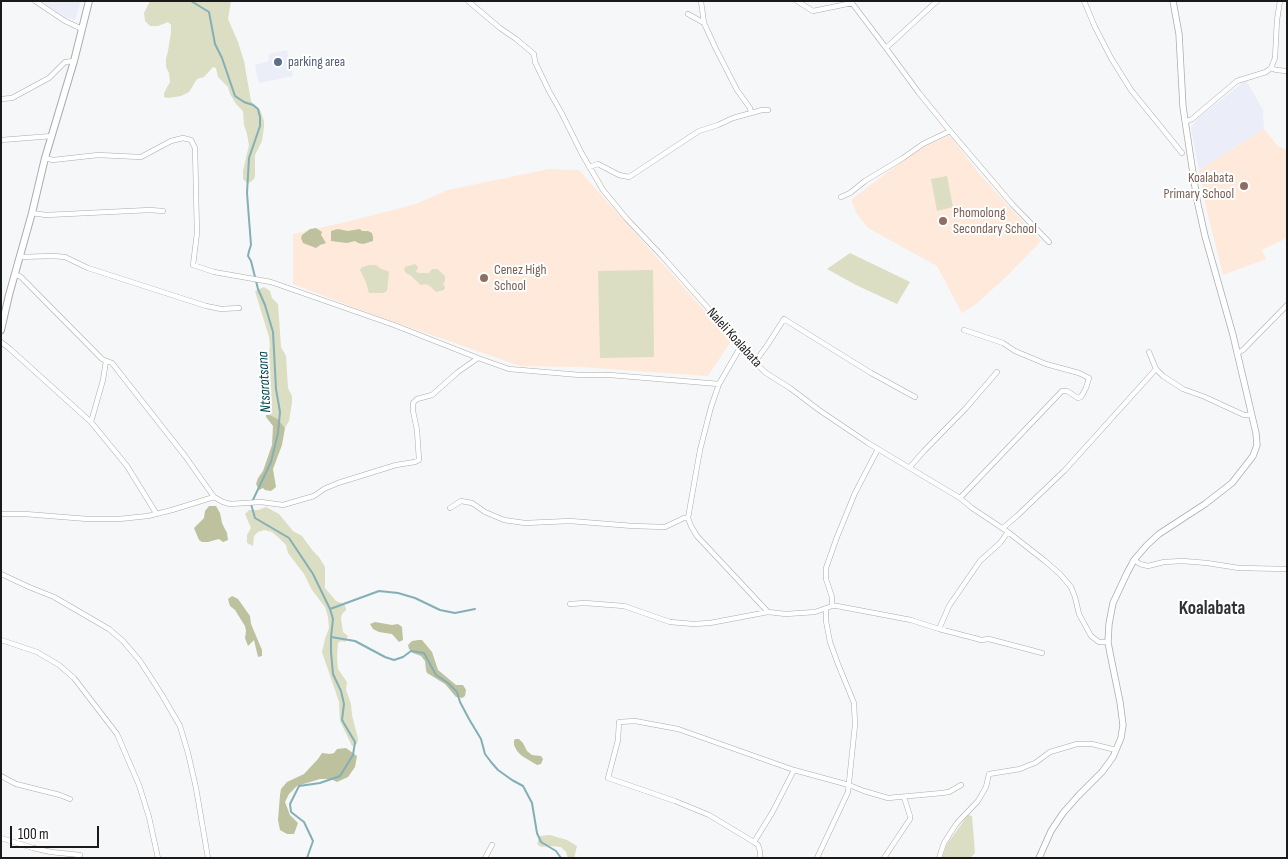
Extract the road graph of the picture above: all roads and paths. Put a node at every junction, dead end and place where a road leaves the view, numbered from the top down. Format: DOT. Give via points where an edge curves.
graph roads {
  1 [pos="35,1"];
  2 [pos="89,1"];
  3 [pos="468,1"];
  4 [pos="700,1"];
  5 [pos="797,1"];
  6 [pos="937,1"];
  7 [pos="1084,1"];
  8 [pos="1173,1"];
  9 [pos="1280,1"];
  10 [pos="853,2"];
  11 [pos="688,14"];
  12 [pos="704,23"];
  13 [pos="82,29"];
  14 [pos="886,48"];
  15 [pos="74,61"];
  16 [pos="1271,68"];
  17 [pos="1287,71"];
  18 [pos="1,100"];
  19 [pos="768,110"];
  20 [pos="751,113"];
  21 [pos="1185,122"];
  22 [pos="950,131"];
  23 [pos="52,136"];
  24 [pos="1,140"];
  25 [pos="1182,154"];
  26 [pos="45,158"];
  27 [pos="590,167"];
  28 [pos="841,198"];
  29 [pos="163,211"];
  30 [pos="32,213"];
  31 [pos="1049,242"];
  32 [pos="19,256"];
  33 [pos="15,274"];
  34 [pos="1287,306"];
  35 [pos="239,308"];
  36 [pos="2,322"];
  37 [pos="1,330"];
  38 [pos="964,330"];
  39 [pos="1,342"];
  40 [pos="741,346"];
  41 [pos="1149,352"];
  42 [pos="1237,353"];
  43 [pos="478,358"];
  44 [pos="106,361"];
  45 [pos="755,362"];
  46 [pos="1156,369"];
  47 [pos="996,372"];
  48 [pos="720,384"];
  49 [pos="915,397"];
  50 [pos="1252,416"];
  51 [pos="91,422"];
  52 [pos="878,449"];
  53 [pos="910,467"];
  54 [pos="214,496"];
  55 [pos="960,498"];
  56 [pos="450,508"];
  57 [pos="156,513"];
  58 [pos="1,514"];
  59 [pos="688,518"];
  60 [pos="1003,528"];
  61 [pos="1008,532"];
  62 [pos="1134,560"];
  63 [pos="1287,569"];
  64 [pos="1,574"];
  65 [pos="570,604"];
  66 [pos="832,606"];
  67 [pos="826,609"];
  68 [pos="768,612"];
  69 [pos="939,629"];
  70 [pos="1,640"];
  71 [pos="1108,642"];
  72 [pos="1042,653"];
  73 [pos="1116,750"];
  74 [pos="794,770"];
  75 [pos="1,776"];
  76 [pos="849,785"];
  77 [pos="961,785"];
  78 [pos="904,797"];
  79 [pos="70,799"];
  80 [pos="1,838"];
  81 [pos="754,842"];
  82 [pos="492,846"];
  83 [pos="80,855"];
  84 [pos="158,858"];
  85 [pos="208,858"];
  86 [pos="485,858"];
  87 [pos="760,858"];
  88 [pos="818,858"];
  89 [pos="884,858"];
  90 [pos="940,858"];
  91 [pos="1039,858"];
  1 -- 13 [label="street"];
  2 -- 13 [label="main road"];
  3 -- 27 [label="street, Naleli Koalabata" via="534,54 535,62"];
  4 -- 12 [label="street"];
  5 -- 10 [label="street" via="813,12"];
  6 -- 14 [label="street"];
  7 -- 25 [label="street" via="1111,58 1131,90"];
  8 -- 21 [label="street" via="1179,34"];
  9 -- 16 [label="street" via="1275,58"];
  10 -- 14 [label="street"];
  11 -- 12 [label="street"];
  12 -- 20 [label="street"];
  13 -- 15 [label="main road"];
  14 -- 22 [label="street"];
  15 -- 18 [label="street" via="65,62 49,78 12,98"];
  15 -- 23 [label="main road"];
  16 -- 17 [label="street"];
  16 -- 21 [label="street" via="1237,81"];
  19 -- 20 [label="street"];
  20 -- 27 [label="street" via="699,131 629,177 598,164"];
  21 -- 42 [label="street" via="1205,236"];
  22 -- 28 [label="street" via="923,144"];
  22 -- 31 [label="street"];
  23 -- 24 [label="street"];
  23 -- 26 [label="main road"];
  26 -- 30 [label="main road"];
  26 -- 43 [label="street" via="141,157 171,141 191,140 195,148 197,233 193,265 271,282"];
  27 -- 40 [label="street, Naleli Koalabata" via="619,210"];
  29 -- 30 [label="street"];
  30 -- 32 [label="main road"];
  32 -- 33 [label="main road"];
  32 -- 35 [label="street" via="65,258 206,306"];
  33 -- 36 [label="main road"];
  33 -- 44 [label="street"];
  34 -- 42 [label="street"];
  36 -- 37 [label="main road"];
  38 -- 55 [label="street" via="1089,378 1081,397 1062,391"];
  39 -- 51 [label="street"];
  40 -- 45 [label="street, Naleli Koalabata"];
  40 -- 48 [label="street"];
  41 -- 46 [label="street"];
  42 -- 50 [label="street"];
  43 -- 48 [label="street" via="509,369"];
  43 -- 54 [label="street" via="432,396 412,403 419,460 338,483 314,496 283,505 261,502 230,504"];
  44 -- 51 [label="street"];
  44 -- 54 [label="street" via="112,363 135,391"];
  45 -- 49 [label="street" via="784,319"];
  45 -- 52 [label="street, Naleli Koalabata" via="832,420"];
  46 -- 50 [label="street" via="1183,389"];
  46 -- 60 [label="street" via="1065,470"];
  47 -- 53 [label="street"];
  48 -- 59 [label="street" via="700,450"];
  50 -- 62 [label="street" via="1257,446 1240,473 1225,490 1159,534"];
  51 -- 57 [label="street" via="127,466"];
  52 -- 53 [label="street, Naleli Koalabata"];
  52 -- 66 [label="street" via="854,493 826,568"];
  53 -- 55 [label="street, Naleli Koalabata"];
  54 -- 57 [label="street"];
  55 -- 60 [label="street, Naleli Koalabata"];
  56 -- 59 [label="street" via="461,501 472,503 504,520 525,523 570,521 664,527"];
  57 -- 58 [label="street" via="109,520"];
  59 -- 68 [label="street" via="697,536"];
  60 -- 61 [label="street, Naleli Koalabata"];
  61 -- 69 [label="street" via="1000,544 980,561"];
  61 -- 71 [label="street, Naleli Koalabata" via="1072,587 1079,614 1091,636 1099,642"];
  62 -- 63 [label="street" via="1148,566 1183,561 1239,568"];
  62 -- 71 [label="street" via="1113,603"];
  64 -- 85 [label="street" via="54,597 109,629 140,660 180,726 196,788"];
  65 -- 68 [label="street" via="624,606 670,622 688,624 710,624"];
  66 -- 67 [label="street"];
  66 -- 69 [label="street" via="911,620"];
  67 -- 68 [label="street" via="786,614"];
  67 -- 76 [label="street" via="832,648 854,703"];
  69 -- 72 [label="street"];
  70 -- 84 [label="street" via="37,652 59,665 74,678 117,734 140,785"];
  71 -- 73 [label="street" via="1123,725"];
  73 -- 90 [label="street" via="1077,744 1050,752 1027,766 988,774 986,787 949,835"];
  73 -- 91 [label="street" via="1102,772 1063,814"];
  74 -- 76 [label="street"];
  74 -- 81 [label="street"];
  74 -- 81 [label="street" via="678,729 635,721 619,722 608,778 709,815"];
  75 -- 79 [label="street" via="16,784"];
  76 -- 78 [label="street" via="888,798"];
  76 -- 88 [label="street"];
  77 -- 78 [label="street" via="949,792"];
  78 -- 89 [label="street" via="910,819"];
  80 -- 83 [label="street" via="26,847"];
  81 -- 87 [label="street" via="758,845"];
  82 -- 86 [label="street"];
}
